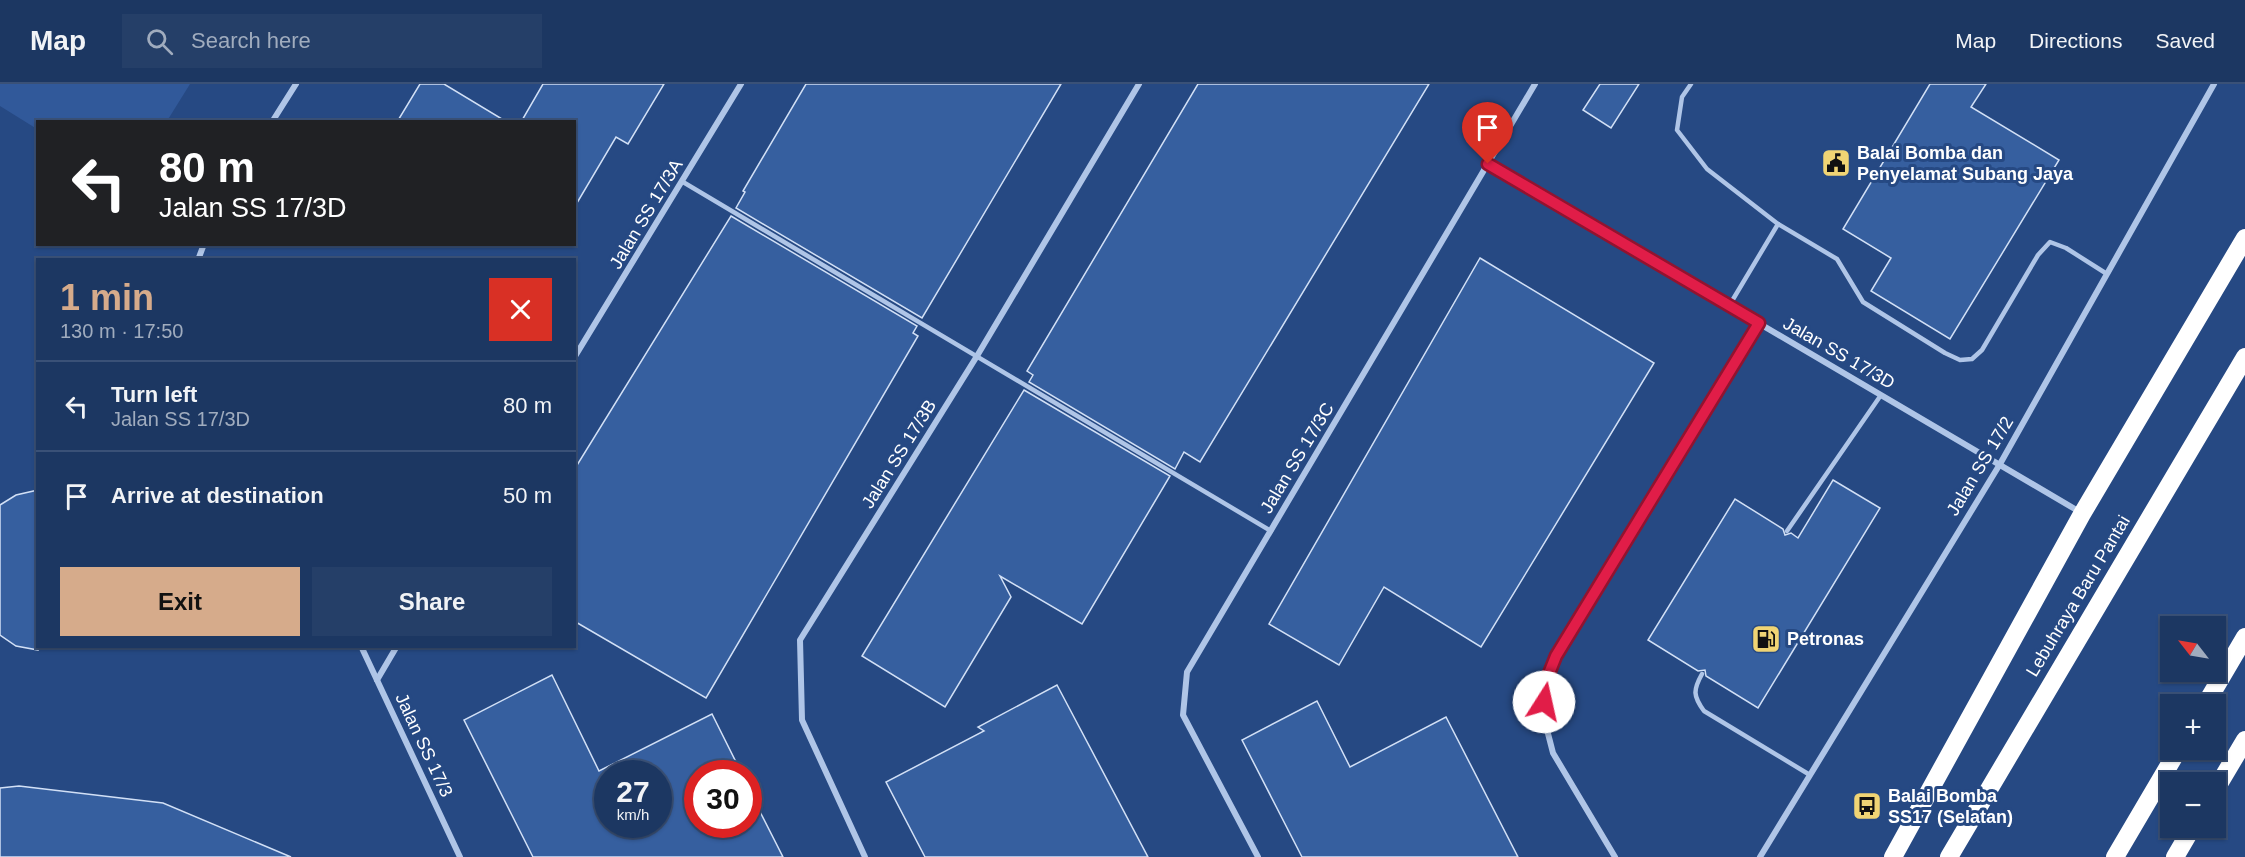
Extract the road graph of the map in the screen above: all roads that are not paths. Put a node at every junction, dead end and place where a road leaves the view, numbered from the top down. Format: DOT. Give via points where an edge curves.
graph roads {
  1 [pos="296,84"];
  2 [pos="741,84"];
  3 [pos="1139,84"];
  4 [pos="1535,84"];
  5 [pos="1691,84"];
  6 [pos="2214,84"];
  7 [pos="274,120"];
  8 [pos="1488,164"];
  9 [pos="683,182"];
  10 [pos="1778,224"];
  11 [pos="2245,238"];
  12 [pos="2107,274"];
  13 [pos="1729,306"];
  14 [pos="1759,323"];
  15 [pos="576,355"];
  16 [pos="977,356"];
  17 [pos="2245,357"];
  18 [pos="1881,395"];
  19 [pos="2000,464"];
  20 [pos="2082,514"];
  21 [pos="1271,531"];
  22 [pos="1788,531"];
  23 [pos="2245,638"];
  24 [pos="362,648"];
  25 [pos="396,648"];
  26 [pos="1702,674"];
  27 [pos="377,680"];
  28 [pos="2212,694"];
  29 [pos="2245,740"];
  30 [pos="2172,760"];
  31 [pos="2226,772"];
  32 [pos="1810,775"];
  33 [pos="2186,838"];
  34 [pos="460,857"];
  35 [pos="864,857"];
  36 [pos="1258,857"];
  37 [pos="1616,857"];
  38 [pos="1760,857"];
  39 [pos="1893,857"];
  40 [pos="1949,857"];
  41 [pos="2115,857"];
  42 [pos="2175,857"];
  1 -- 7 [label="street"];
  2 -- 9 [label="street, Jalan SS 17/3A"];
  3 -- 16 [label="street, Jalan SS 17/3B"];
  4 -- 8 [label="street, Jalan SS 17/3C"];
  5 -- 10 [label="lane" via="1682,97 1677,130 1707,169"];
  6 -- 12 [label="street, Jalan SS 17/2"];
  8 -- 13 [label="street, Jalan SS 17/3D"];
  8 -- 21 [label="street, Jalan SS 17/3C"];
  9 -- 15 [label="street, Jalan SS 17/3A"];
  9 -- 16 [label="lane"];
  10 -- 12 [label="lane" via="1838,259 1863,302 1959,360 1972,359 1982,351 2038,255 2050,242"];
  10 -- 13 [label="lane"];
  11 -- 20 [label="highway"];
  12 -- 19 [label="street, Jalan SS 17/2"];
  13 -- 14 [label="street, Jalan SS 17/3D"];
  14 -- 18 [label="street, Jalan SS 17/3D"];
  14 -- 37 [label="street" via="1556,656 1544,686 1544,718 1553,753"];
  16 -- 21 [label="lane"];
  16 -- 35 [label="street, Jalan SS 17/3B" via="800,640 802,720"];
  17 -- 40 [label="highway, Lebuhraya Baru Pantai"];
  18 -- 19 [label="street, Jalan SS 17/3D"];
  18 -- 22 [label="lane"];
  19 -- 20 [label="street, Jalan SS 17/3D"];
  19 -- 32 [label="street, Jalan SS 17/2"];
  20 -- 39 [label="highway"];
  21 -- 36 [label="street, Jalan SS 17/3C" via="1187,672 1183,715"];
  23 -- 28 [label="highway"];
  24 -- 27 [label="street, Jalan SS 17/3"];
  25 -- 27 [label="street"];
  26 -- 32 [label="lane" via="1695,687 1697,701 1704,711"];
  27 -- 34 [label="street, Jalan SS 17/3"];
  29 -- 31 [label="highway"];
  30 -- 41 [label="highway"];
  32 -- 38 [label="street, Jalan SS 17/2"];
  33 -- 42 [label="highway"];
}
